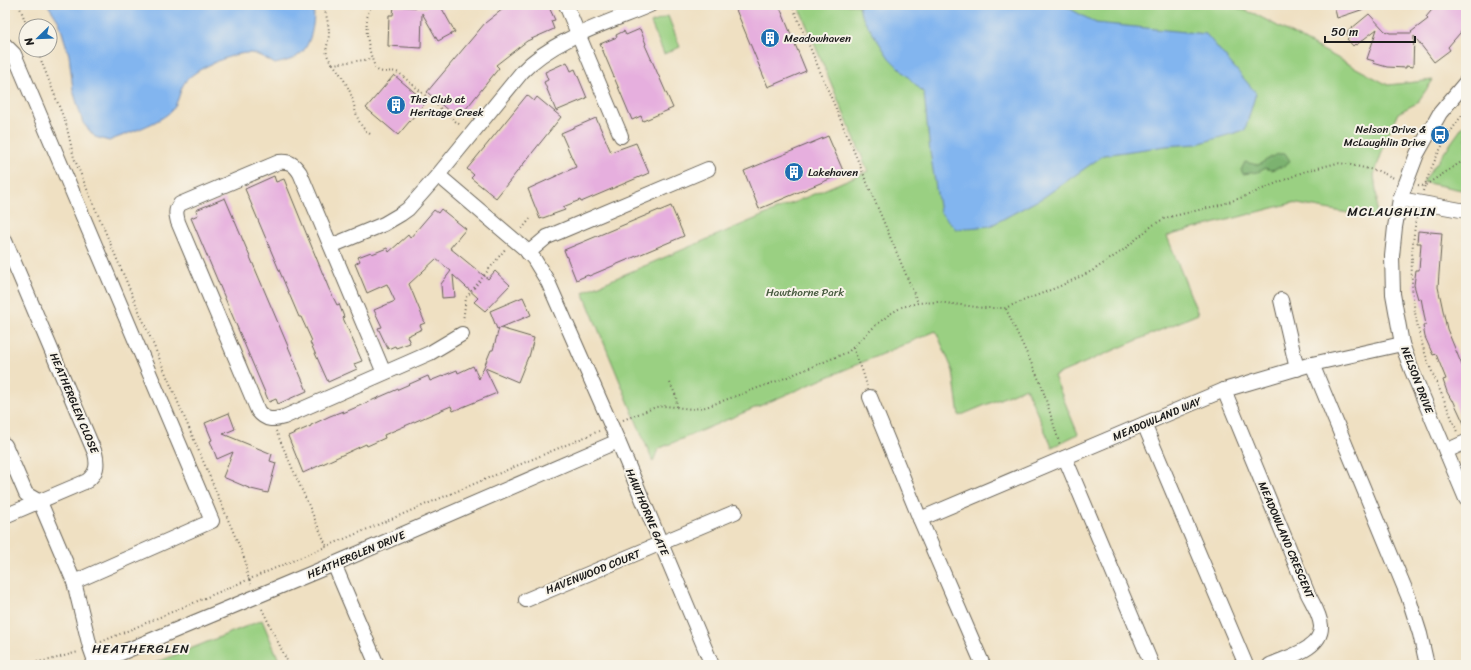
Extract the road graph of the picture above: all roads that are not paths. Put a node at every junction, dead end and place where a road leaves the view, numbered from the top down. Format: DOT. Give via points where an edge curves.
graph roads {
  1 [pos="566,5"];
  2 [pos="650,5"];
  3 [pos="578,35"];
  4 [pos="5,45"];
  5 [pos="1466,82"];
  6 [pos="621,136"];
  7 [pos="708,169"];
  8 [pos="438,175"];
  9 [pos="1400,199"];
  10 [pos="1466,211"];
  11 [pos="5,241"];
  12 [pos="331,246"];
  13 [pos="528,253"];
  14 [pos="1281,300"];
  15 [pos="462,334"];
  16 [pos="1402,344"];
  17 [pos="1312,364"];
  18 [pos="1297,369"];
  19 [pos="384,373"];
  20 [pos="1224,390"];
  21 [pos="870,397"];
  22 [pos="1144,424"];
  23 [pos="618,441"];
  24 [pos="1464,443"];
  25 [pos="5,445"];
  26 [pos="1446,451"];
  27 [pos="1065,458"];
  28 [pos="1466,499"];
  29 [pos="40,502"];
  30 [pos="735,512"];
  31 [pos="5,516"];
  32 [pos="920,519"];
  33 [pos="661,544"];
  34 [pos="334,564"];
  35 [pos="74,582"];
  36 [pos="526,600"];
  37 [pos="94,664"];
  38 [pos="377,665"];
  39 [pos="712,665"];
  40 [pos="983,665"];
  41 [pos="1152,665"];
  42 [pos="1246,665"];
  43 [pos="1270,665"];
  44 [pos="1426,665"];
  1 -- 3 [label="street"];
  2 -- 3 [label="street"];
  3 -- 6 [label="street"];
  3 -- 8 [label="street" via="546,50 529,64"];
  4 -- 35 [label="street" via="14,54 212,521"];
  5 -- 9 [label="street, NELSON DRIVE" via="1440,113 1417,154"];
  7 -- 13 [label="street" via="547,237"];
  8 -- 12 [label="street" via="401,214 384,224"];
  8 -- 13 [label="street, HAWTHORNE GATE"];
  9 -- 10 [label="street"];
  9 -- 16 [label="street, NELSON DRIVE" via="1392,256 1393,294"];
  11 -- 29 [label="street, HEATHERGLEN CLOSE" via="97,459 96,470 87,481"];
  12 -- 19 [label="street"];
  12 -- 19 [label="street" via="300,173 293,163 286,161 186,201 176,209 178,222 258,411 267,419 284,417"];
  13 -- 23 [label="street, HAWTHORNE GATE" via="548,282"];
  14 -- 18 [label="street"];
  15 -- 19 [label="street" via="430,353"];
  16 -- 17 [label="street, MEADOWLAND WAY"];
  16 -- 26 [label="street, NELSON DRIVE"];
  17 -- 18 [label="street, MEADOWLAND WAY"];
  17 -- 44 [label="street" via="1408,596 1420,634"];
  18 -- 20 [label="street, MEADOWLAND WAY"];
  20 -- 22 [label="street, MEADOWLAND WAY"];
  20 -- 43 [label="street, MEADOWLAND CRESCENT" via="1321,626 1319,637 1313,644"];
  21 -- 32 [label="street"];
  22 -- 27 [label="street, MEADOWLAND WAY"];
  22 -- 42 [label="street"];
  23 -- 33 [label="street, HAWTHORNE GATE"];
  23 -- 34 [label="street, HEATHERGLEN DRIVE"];
  24 -- 26 [label="street"];
  25 -- 29 [label="street" via="26,494"];
  26 -- 28 [label="street, NELSON DRIVE"];
  27 -- 32 [label="street, MEADOWLAND WAY"];
  27 -- 41 [label="street"];
  29 -- 31 [label="street, HEATHERGLEN CLOSE"];
  29 -- 35 [label="street"];
  30 -- 33 [label="street, HAVENWOOD COURT"];
  32 -- 40 [label="street"];
  33 -- 36 [label="street, HAVENWOOD COURT"];
  33 -- 39 [label="street, HAWTHORNE GATE"];
  34 -- 37 [label="street, HEATHERGLEN DRIVE"];
  34 -- 38 [label="street"];
  35 -- 37 [label="street"];
}
